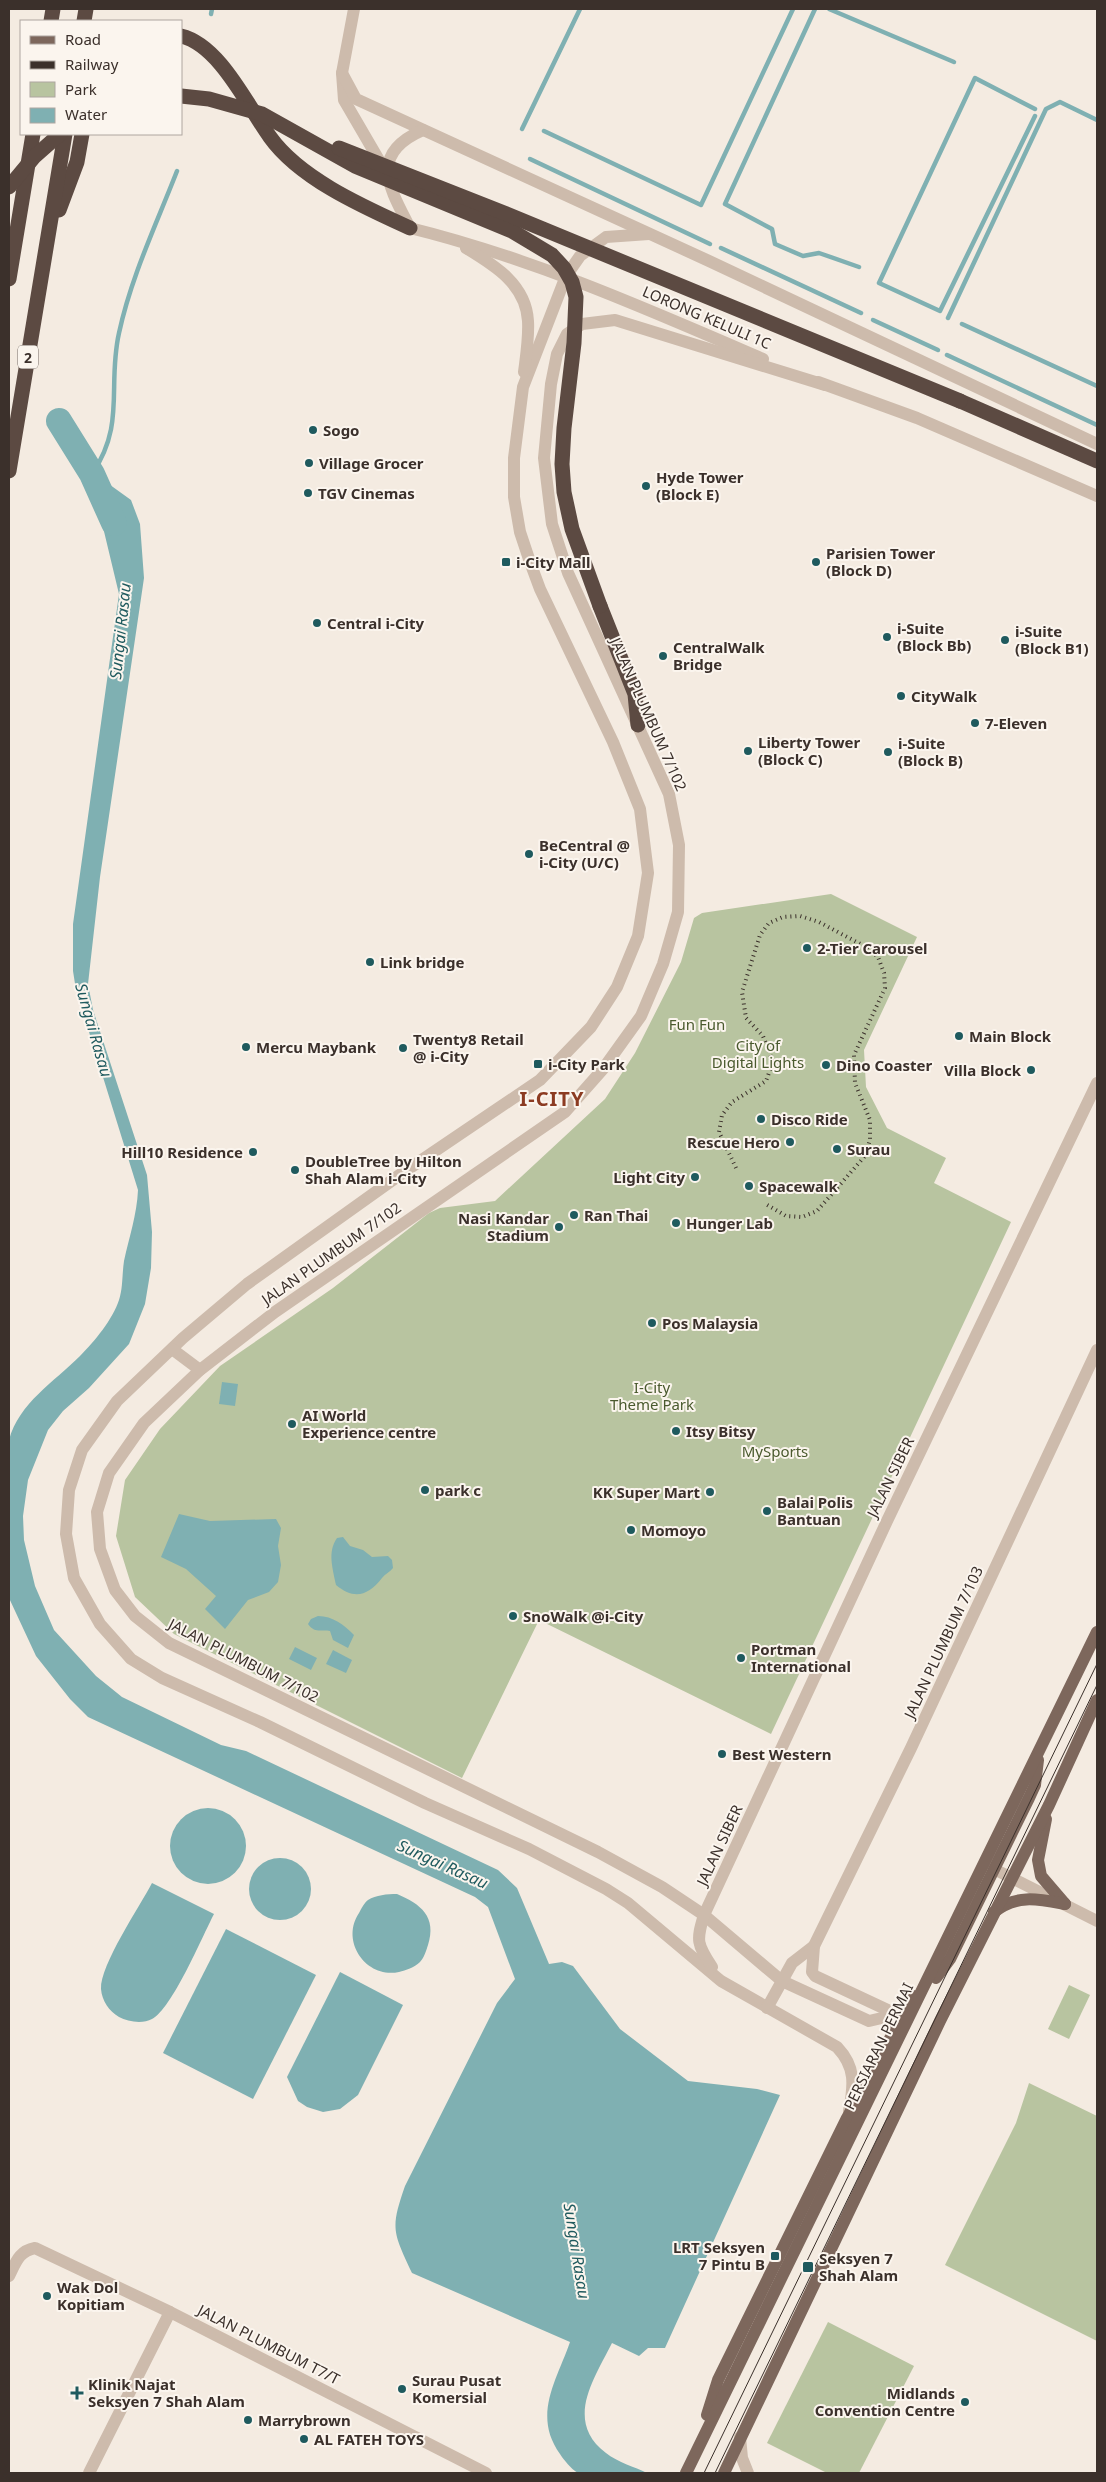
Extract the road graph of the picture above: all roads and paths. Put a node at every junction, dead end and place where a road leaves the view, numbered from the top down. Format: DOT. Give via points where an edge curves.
graph roads {
  1 [pos="354,9"];
  2 [pos="182,36"];
  3 [pos="342,73"];
  4 [pos="182,96"];
  5 [pos="423,130"];
  6 [pos="295,131"];
  7 [pos="33,135"];
  8 [pos="59,135"];
  9 [pos="65,135"];
  10 [pos="82,135"];
  11 [pos="386,174"];
  12 [pos="9,187"];
  13 [pos="410,228"];
  14 [pos="649,234"];
  15 [pos="448,237"];
  16 [pos="47,242"];
  17 [pos="566,276"];
  18 [pos="9,279"];
  19 [pos="825,385"];
  20 [pos="523,387"];
  21 [pos="1097,444"];
  22 [pos="1097,461"];
  23 [pos="9,471"];
  24 [pos="1097,496"];
  25 [pos="638,725"];
  26 [pos="1097,1083"];
  27 [pos="172,1350"];
  28 [pos="1097,1350"];
  29 [pos="200,1370"];
  30 [pos="1097,1632"];
  31 [pos="1097,1700"];
  32 [pos="1038,1754"];
  33 [pos="1049,1805"];
  34 [pos="994,1869"];
  35 [pos="1011,1877"];
  36 [pos="1064,1904"];
  37 [pos="994,1912"];
  38 [pos="704,1915"];
  39 [pos="1097,1921"];
  40 [pos="814,1946"];
  41 [pos="721,1981"];
  42 [pos="782,1981"];
  43 [pos="912,2005"];
  44 [pos="767,2008"];
  45 [pos="894,2012"];
  46 [pos="848,2118"];
  47 [pos="9,2276"];
  48 [pos="170,2312"];
  49 [pos="740,2437"];
  50 [pos="693,2457"];
  51 [pos="477,2471"];
  52 [pos="89,2473"];
  53 [pos="686,2473"];
  54 [pos="724,2473"];
  55 [pos="748,2473"];
  1 -- 3 [label="street"];
  2 -- 13 [label="highway" via="198,43 217,58 286,155 352,201"];
  3 -- 5 [label="street" via="356,99"];
  3 -- 11 [label="street" via="344,100"];
  4 -- 6 [label="highway, bridge" via="210,99 262,114"];
  5 -- 11 [label="street" via="396,146"];
  5 -- 14 [label="street"];
  6 -- 22 [label="highway, bridge" via="504,213"];
  6 -- 25 [label="highway, bridge" via="355,166 512,230 552,255 564,268 576,298 564,428 564,492 572,529 635,694"];
  7 -- 18 [label="highway"];
  8 -- 12 [label="highway, bridge" via="34,157"];
  9 -- 16 [label="highway, 2"];
  10 -- 16 [label="highway" via="77,162"];
  11 -- 13 [label="street" via="391,192"];
  13 -- 15 [label="street, LORONG KELULI 1C"];
  14 -- 17 [label="street, JALAN PLUMBUM 7/102" via="606,237 580,256"];
  14 -- 21 [label="street"];
  15 -- 17 [label="street, LORONG KELULI 1C"];
  15 -- 20 [label="street" via="498,267 521,292 528,321"];
  16 -- 23 [label="highway, 2"];
  17 -- 19 [label="street, LORONG KELULI 1C"];
  17 -- 20 [label="street, JALAN PLUMBUM 7/102"];
  19 -- 24 [label="street, LORONG KELULI 1C" via="917,418"];
  19 -- 25 [label="street, JALAN PLUMBUM 7/102" via="615,320 582,324 567,334 555,362 544,458 552,524 568,573"];
  20 -- 27 [label="street, JALAN PLUMBUM 7/102" via="514,458 514,497 520,532 540,589 640,809 648,873 638,936 617,988 591,1027 540,1080 298,1246 241,1288"];
  25 -- 29 [label="street, JALAN PLUMBUM 7/102" via="669,794 679,854 678,912 641,1016 603,1069 565,1112 274,1312"];
  26 -- 38 [label="street, JALAN SIBER" via="887,1521"];
  27 -- 29 [label="street"];
  27 -- 41 [label="street, JALAN PLUMBUM 7/102" via="117,1401 82,1450 69,1490 66,1534 74,1578 100,1624 131,1658 162,1678 606,1889 628,1903"];
  28 -- 40 [label="street, JALAN PLUMBUM 7/103" via="911,1748"];
  29 -- 38 [label="street, JALAN PLUMBUM 7/102" via="144,1423 109,1473 97,1512 100,1549 115,1590 135,1616 169,1644 598,1852 662,1887"];
  30 -- 32 [label="main road, PERSIARAN PERMAI"];
  31 -- 33 [label="main road"];
  32 -- 34 [label="main road" via="1035,1784"];
  32 -- 43 [label="main road, PERSIARAN PERMAI" via="942,1953"];
  33 -- 35 [label="main road"];
  33 -- 36 [label="main road" via="1038,1860 1041,1876"];
  34 -- 35 [label="street"];
  34 -- 43 [label="main road" via="950,1959"];
  35 -- 36 [label="street"];
  35 -- 37 [label="main road"];
  36 -- 37 [label="main road" via="1030,1898 1004,1904"];
  36 -- 39 [label="street"];
  37 -- 49 [label="main road"];
  38 -- 41 [label="street, JALAN SIBER" via="698,1938 700,1948"];
  38 -- 42 [label="street, JALAN PLUMBUM 7/102"];
  40 -- 42 [label="street" via="792,1963"];
  40 -- 45 [label="street" via="812,1972 815,1976"];
  41 -- 44 [label="street, JALAN PLUMBUM 7/102"];
  42 -- 44 [label="street"];
  42 -- 45 [label="street, JALAN PLUMBUM 7/102" via="862,2019 877,2020"];
  43 -- 45 [label="street, JALAN PLUMBUM 7/102"];
  43 -- 46 [label="main road"];
  43 -- 50 [label="main road, PERSIARAN PERMAI"];
  44 -- 46 [label="street, JALAN PLUMBUM 7/102" via="837,2047 845,2055 854,2076"];
  46 -- 50 [label="main road" via="718,2380"];
  47 -- 48 [label="street, JALAN PLUMBUM T7/T" via="19,2256 25,2250 35,2248"];
  48 -- 51 [label="street, JALAN PLUMBUM T7/T"];
  48 -- 52 [label="street"];
  49 -- 54 [label="main road"];
  49 -- 55 [label="street" via="742,2458"];
  50 -- 53 [label="main road, PERSIARAN PERMAI"];
}
